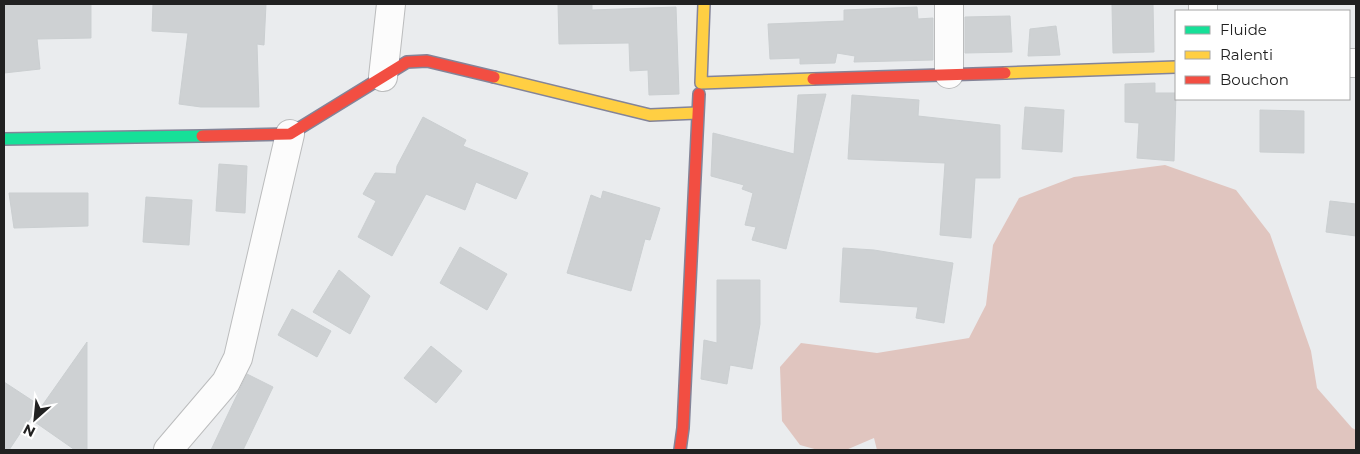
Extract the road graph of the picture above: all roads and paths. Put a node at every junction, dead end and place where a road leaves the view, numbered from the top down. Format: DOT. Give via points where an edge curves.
graph roads {
  1 [pos="391,4"];
  2 [pos="704,4"];
  3 [pos="949,4"];
  4 [pos="1175,67"];
  5 [pos="949,74"];
  6 [pos="383,77"];
  7 [pos="701,83"];
  8 [pos="697,113"];
  9 [pos="290,134"];
  10 [pos="4,139"];
  11 [pos="168,450"];
  12 [pos="680,450"];
  1 -- 6 [label="street"];
  2 -- 7 [label="street"];
  3 -- 5 [label="street"];
  4 -- 5 [label="street"];
  5 -- 7 [label="street"];
  6 -- 8 [label="street" via="406,62 427,61 650,115"];
  6 -- 9 [label="street"];
  7 -- 8 [label="street"];
  8 -- 12 [label="street"];
  9 -- 10 [label="street"];
  9 -- 11 [label="street" via="238,358 226,382"];
}
